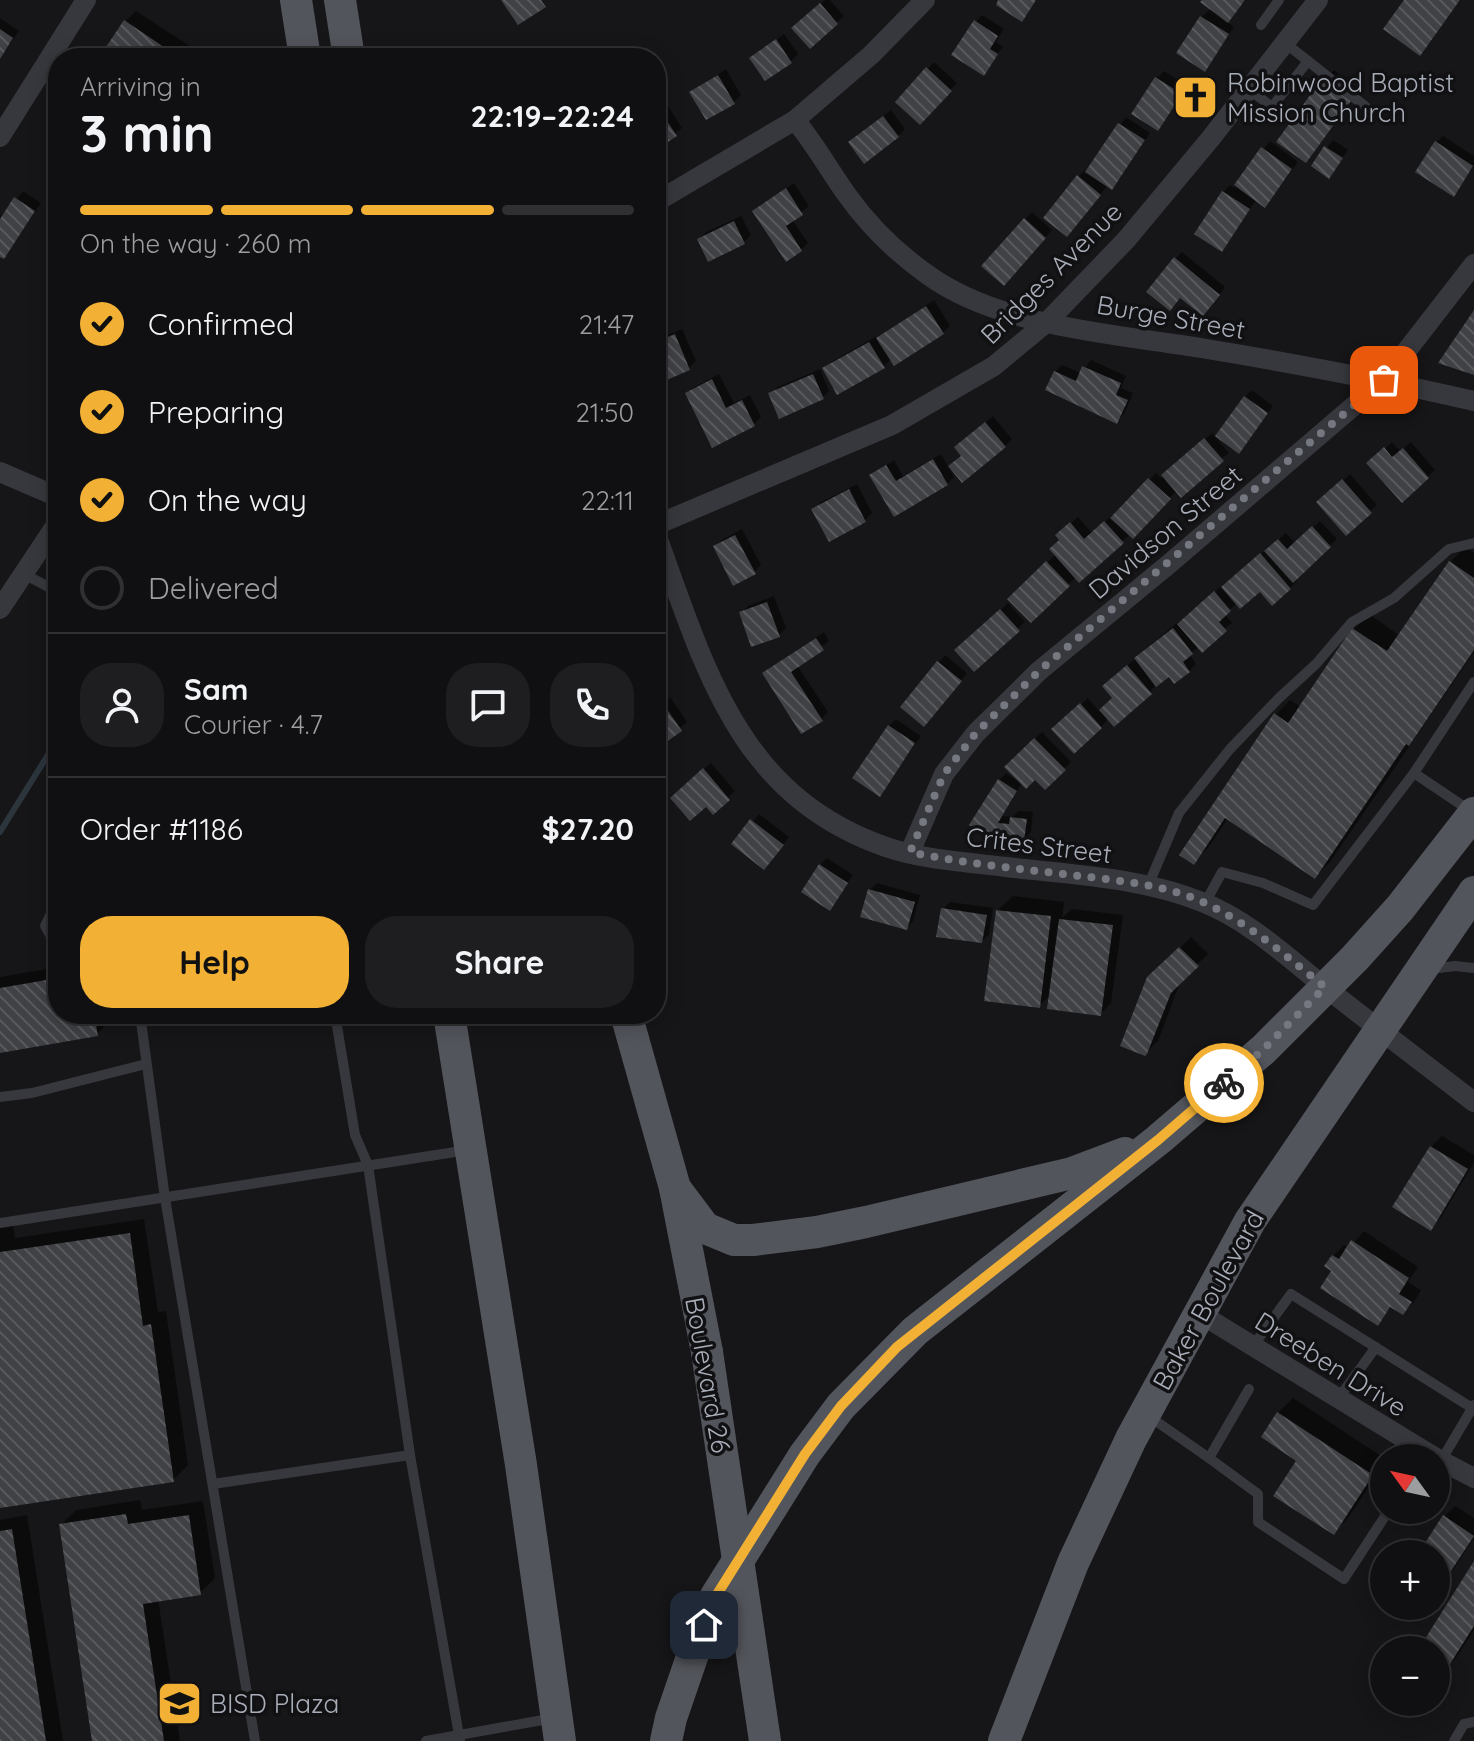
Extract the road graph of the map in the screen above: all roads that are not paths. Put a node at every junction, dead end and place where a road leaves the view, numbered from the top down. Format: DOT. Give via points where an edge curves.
graph roads {
  1 [pos="86,0"];
  2 [pos="296,0"];
  3 [pos="340,0"];
  4 [pos="925,0"];
  5 [pos="1279,0"];
  6 [pos="1318,0"];
  7 [pos="1261,25"];
  8 [pos="1285,43"];
  9 [pos="56,48"];
  10 [pos="303,48"];
  11 [pos="347,48"];
  12 [pos="48,61"];
  13 [pos="1308,61"];
  14 [pos="1249,89"];
  15 [pos="1366,107"];
  16 [pos="795,120"];
  17 [pos="0,137"];
  18 [pos="666,196"];
  19 [pos="1474,264"];
  20 [pos="1047,322"];
  21 [pos="1384,380"];
  22 [pos="1474,401"];
  23 [pos="0,472"];
  24 [pos="48,493"];
  25 [pos="666,521"];
  26 [pos="48,537"];
  27 [pos="1474,543"];
  28 [pos="666,561"];
  29 [pos="24,574"];
  30 [pos="48,587"];
  31 [pos="0,609"];
  32 [pos="1474,682"];
  33 [pos="1414,773"];
  34 [pos="1474,813"];
  35 [pos="910,852"];
  36 [pos="1148,886"];
  37 [pos="1474,892"];
  38 [pos="1205,903"];
  39 [pos="1474,968"];
  40 [pos="1421,970"];
  41 [pos="1325,987"];
  42 [pos="141,1024"];
  43 [pos="337,1024"];
  44 [pos="451,1024"];
  45 [pos="629,1024"];
  46 [pos="1380,1030"];
  47 [pos="146,1064"];
  48 [pos="0,1097"];
  49 [pos="1474,1102"];
  50 [pos="1158,1140"];
  51 [pos="470,1150"];
  52 [pos="368,1165"];
  53 [pos="675,1188"];
  54 [pos="165,1198"];
  55 [pos="0,1223"];
  56 [pos="1199,1313"];
  57 [pos="1253,1346"];
  58 [pos="1376,1347"];
  59 [pos="1249,1389"];
  60 [pos="1338,1399"];
  61 [pos="1473,1407"];
  62 [pos="1145,1414"];
  63 [pos="1410,1444"];
  64 [pos="1443,1444"];
  65 [pos="410,1455"];
  66 [pos="1209,1458"];
  67 [pos="1450,1467"];
  68 [pos="1474,1478"];
  69 [pos="213,1484"];
  70 [pos="1380,1524"];
  71 [pos="1474,1722"];
  72 [pos="558,1729"];
  73 [pos="460,1738"];
  74 [pos="255,1741"];
  75 [pos="426,1741"];
  76 [pos="666,1741"];
  77 [pos="765,1741"];
  78 [pos="1004,1741"];
  79 [pos="1454,1741"];
  1 -- 9 [label="street"];
  2 -- 10 [label="main road"];
  3 -- 11 [label="main road"];
  4 -- 16 [label="street"];
  5 -- 7 [label="lane"];
  6 -- 8 [label="street, Bridges Avenue"];
  8 -- 13 [label="lane"];
  8 -- 14 [label="street, Bridges Avenue"];
  12 -- 17 [label="street"];
  13 -- 14 [label="lane" via="1272,107"];
  13 -- 15 [label="lane"];
  14 -- 20 [label="street, Bridges Avenue" via="1126,240"];
  16 -- 18 [label="street"];
  16 -- 20 [label="street, Burge Street" via="878,234 927,274 982,305"];
  19 -- 21 [label="street, Davidson Street"];
  20 -- 21 [label="street, Burge Street"];
  20 -- 25 [label="street, Bridges Avenue" via="994,366 892,425"];
  21 -- 22 [label="street, Burge Street"];
  21 -- 35 [label="street, Davidson Street" via="1039,671 976,733 944,774"];
  23 -- 24 [label="street"];
  26 -- 29 [label="street"];
  27 -- 36 [label="lane" via="1449,549 1394,598 1352,622 1230,749 1179,813"];
  28 -- 35 [label="street, Crites Street" via="704,664 726,712 750,747 804,803 835,824"];
  29 -- 30 [label="lane"];
  29 -- 31 [label="street"];
  32 -- 33 [label="lane"];
  33 -- 34 [label="lane"];
  33 -- 38 [label="lane" via="1313,905 1222,872"];
  34 -- 41 [label="main road" via="1400,908"];
  35 -- 36 [label="street, Crites Street"];
  36 -- 38 [label="street, Crites Street"];
  37 -- 40 [label="main road, Baker Boulevard"];
  38 -- 41 [label="street, Crites Street" via="1256,932"];
  39 -- 40 [label="lane"];
  40 -- 46 [label="main road, Baker Boulevard"];
  41 -- 46 [label="street, Crites Street"];
  41 -- 50 [label="main road" via="1263,1050"];
  42 -- 47 [label="lane"];
  43 -- 52 [label="lane" via="355,1135"];
  44 -- 51 [label="main road"];
  45 -- 53 [label="main road, Boulevard 26"];
  46 -- 49 [label="street, Crites Street"];
  46 -- 56 [label="main road, Baker Boulevard" via="1250,1221"];
  47 -- 48 [label="lane"];
  47 -- 54 [label="lane"];
  50 -- 53 [label="main road" via="1072,1173 854,1225 753,1240 734,1240 705,1228"];
  50 -- 76 [label="main road" via="915,1331 841,1406 716,1596"];
  51 -- 52 [label="lane"];
  51 -- 72 [label="main road"];
  52 -- 54 [label="lane"];
  52 -- 65 [label="lane"];
  53 -- 77 [label="main road, Boulevard 26, bridge" via="707,1352"];
  54 -- 55 [label="lane"];
  54 -- 69 [label="lane"];
  56 -- 57 [label="street, Dreeben Drive"];
  56 -- 62 [label="main road, Baker Boulevard"];
  57 -- 58 [label="lane" via="1291,1294"];
  57 -- 60 [label="street, Dreeben Drive"];
  58 -- 60 [label="lane"];
  58 -- 61 [label="lane"];
  59 -- 66 [label="lane"];
  60 -- 63 [label="street, Dreeben Drive"];
  61 -- 64 [label="lane"];
  62 -- 66 [label="lane"];
  62 -- 78 [label="main road, Baker Boulevard" via="1073,1563"];
  65 -- 69 [label="lane"];
  65 -- 73 [label="lane"];
  66 -- 70 [label="lane" via="1258,1494 1258,1522 1344,1579"];
  67 -- 68 [label="street, Dreeben Drive"];
  69 -- 74 [label="lane"];
  71 -- 79 [label="lane" via="1464,1724"];
  72 -- 73 [label="lane"];
  73 -- 75 [label="lane"];
}
